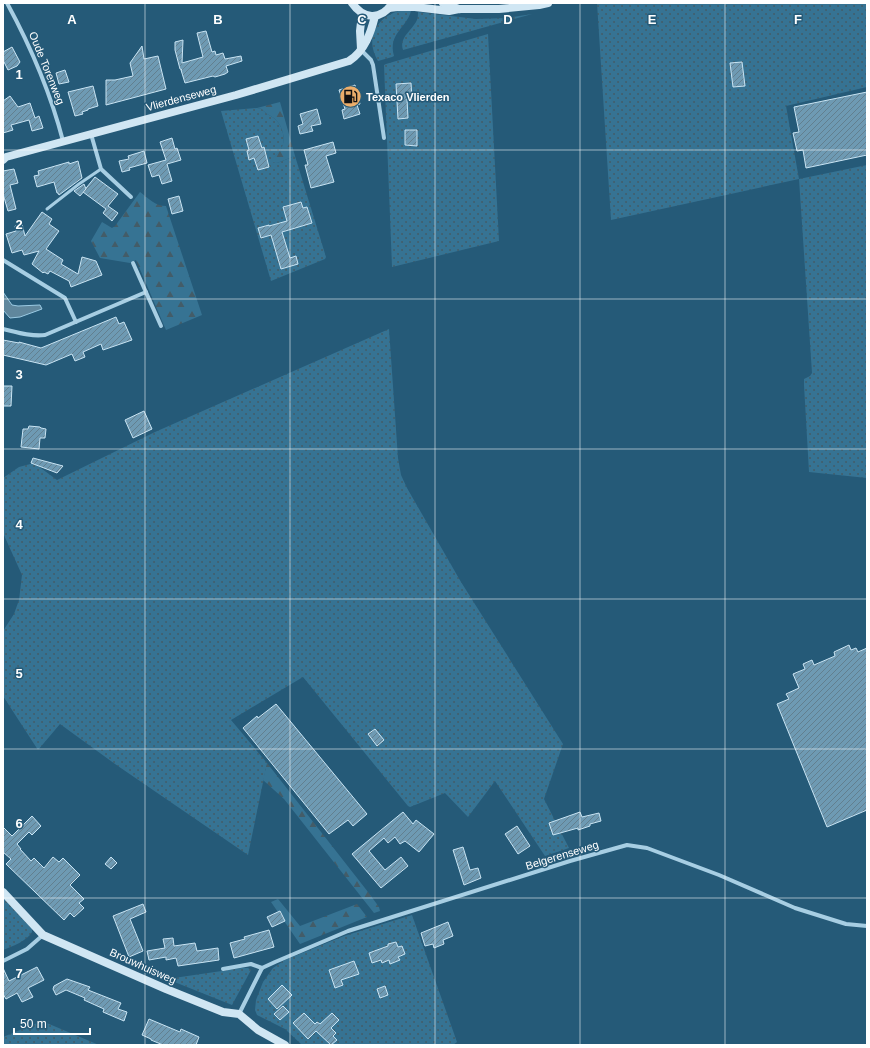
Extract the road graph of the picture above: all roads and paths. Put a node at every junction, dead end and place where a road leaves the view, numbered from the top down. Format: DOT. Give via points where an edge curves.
graph roads {
  1 [pos="8,3"];
  2 [pos="352,3"];
  3 [pos="443,3"];
  4 [pos="548,3"];
  5 [pos="391,6"];
  6 [pos="459,9"];
  7 [pos="362,14"];
  8 [pos="375,16"];
  9 [pos="361,50"];
  10 [pos="91,134"];
  11 [pos="384,138"];
  12 [pos="63,143"];
  13 [pos="3,160"];
  14 [pos="101,170"];
  15 [pos="132,197"];
  16 [pos="47,209"];
  17 [pos="3,260"];
  18 [pos="133,263"];
  19 [pos="146,292"];
  20 [pos="76,322"];
  21 [pos="161,326"];
  22 [pos="3,328"];
  23 [pos="3,892"];
  24 [pos="867,926"];
  25 [pos="44,935"];
  26 [pos="3,961"];
  27 [pos="262,968"];
  28 [pos="223,969"];
  29 [pos="239,1014"];
  30 [pos="285,1045"];
  1 -- 12 [label="street, Oude Torenweg" via="40,69"];
  2 -- 7 [label="street"];
  3 -- 6 [label="street"];
  4 -- 6 [label="street" via="499,9"];
  5 -- 6 [label="street" via="449,11"];
  5 -- 8 [label="street"];
  7 -- 8 [label="street"];
  7 -- 9 [label="street"];
  8 -- 9 [label="street, Vlierdenseweg" via="371,32"];
  9 -- 10 [label="street, Vlierdenseweg" via="349,61 321,70"];
  9 -- 11 [label="street" via="373,65"];
  10 -- 12 [label="street, Vlierdenseweg"];
  10 -- 14 [label="street"];
  12 -- 13 [label="street, Vlierdenseweg" via="6,157"];
  14 -- 15 [label="street"];
  14 -- 16 [label="lane"];
  17 -- 20 [label="street" via="65,298"];
  18 -- 19 [label="street"];
  19 -- 20 [label="street"];
  19 -- 21 [label="street"];
  20 -- 22 [label="street" via="38,336"];
  23 -- 25 [label="street, Brouwhuisweg"];
  24 -- 27 [label="street, Belgerenseweg" via="846,924 795,908 712,872 647,848 627,845 348,931"];
  25 -- 26 [label="street" via="27,949"];
  25 -- 29 [label="street, Brouwhuisweg" via="166,989 223,1012"];
  27 -- 28 [label="street" via="251,964"];
  27 -- 29 [label="street"];
  29 -- 30 [label="street" via="258,1030"];
}
